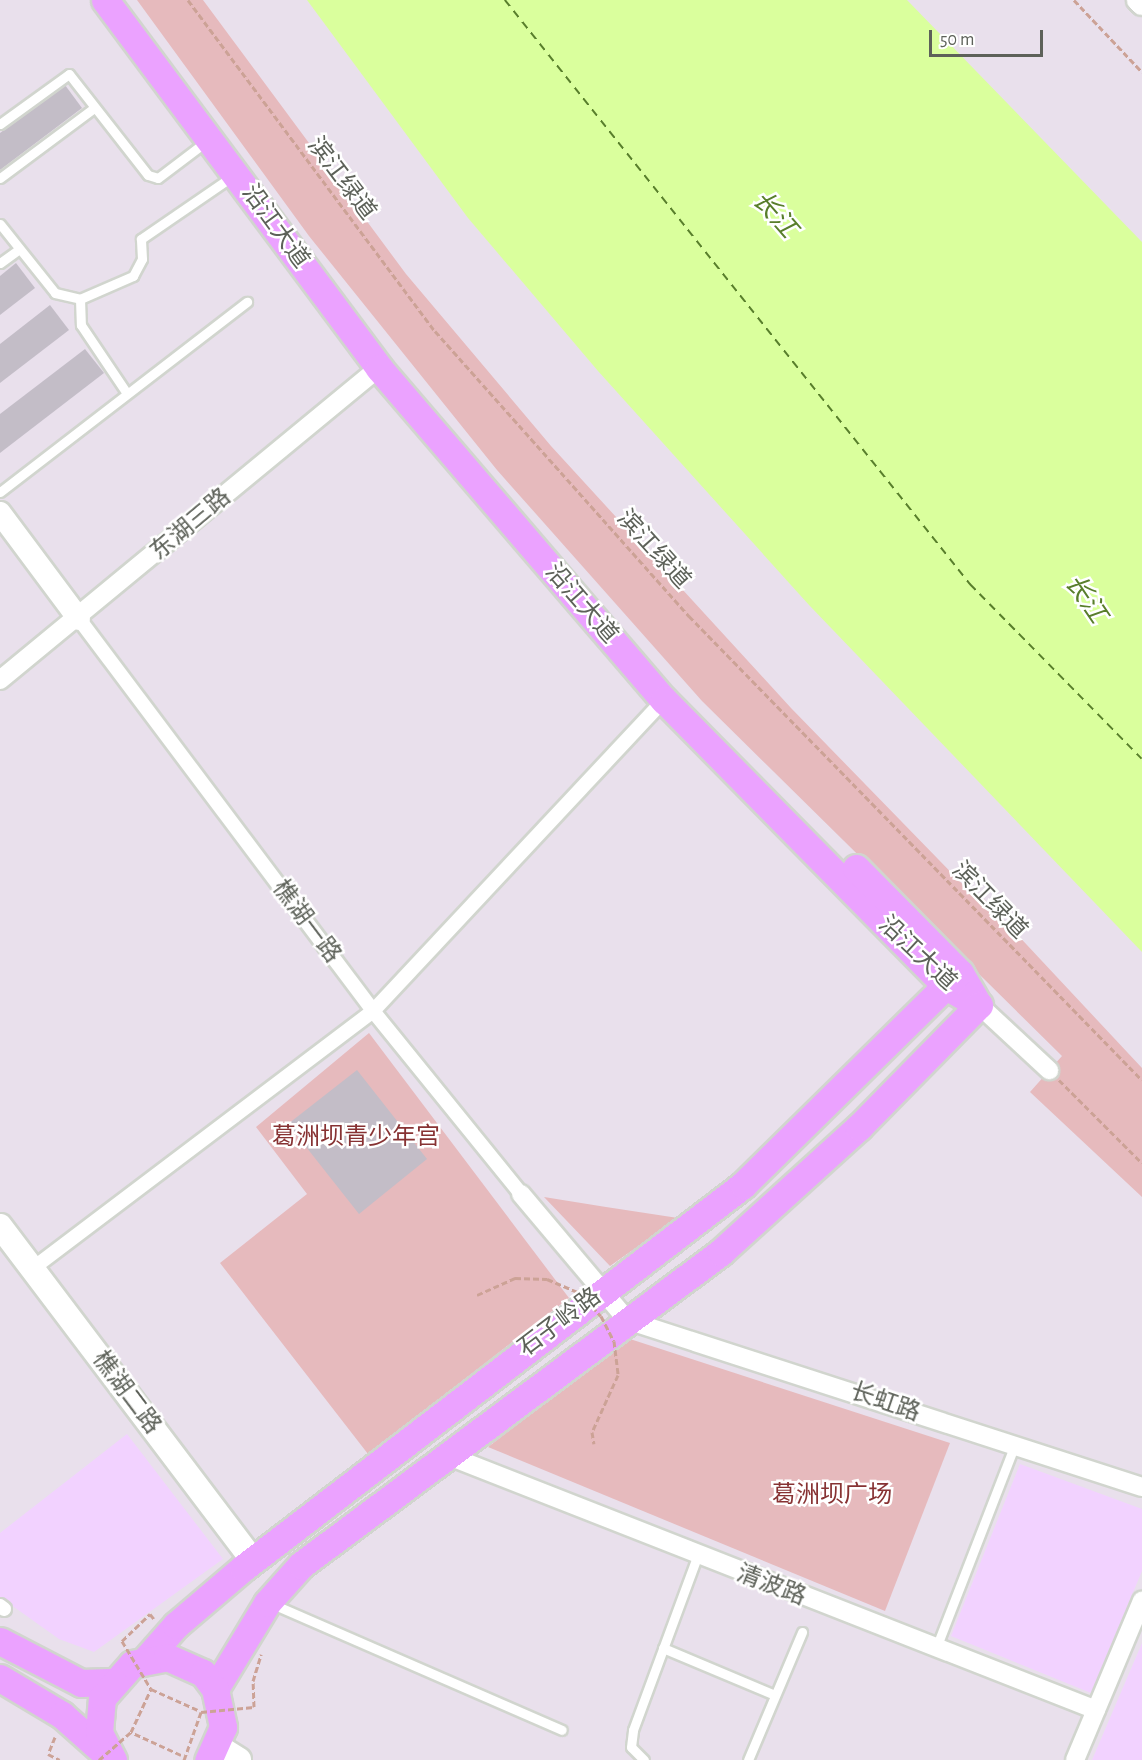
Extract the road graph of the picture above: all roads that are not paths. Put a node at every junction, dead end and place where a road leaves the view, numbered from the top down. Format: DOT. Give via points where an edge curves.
graph roads {
  1 [pos="105,0"];
  2 [pos="128,0"];
  3 [pos="94,108"];
  4 [pos="0,124"];
  5 [pos="209,139"];
  6 [pos="236,173"];
  7 [pos="0,178"];
  8 [pos="0,224"];
  9 [pos="18,250"];
  10 [pos="0,263"];
  11 [pos="80,299"];
  12 [pos="247,302"];
  13 [pos="379,368"];
  14 [pos="126,392"];
  15 [pos="0,492"];
  16 [pos="0,513"];
  17 [pos="79,619"];
  18 [pos="0,680"];
  19 [pos="664,700"];
  20 [pos="953,979"];
  21 [pos="979,1005"];
  22 [pos="373,1011"];
  23 [pos="1049,1070"];
  24 [pos="520,1194"];
  25 [pos="0,1226"];
  26 [pos="0,1243"];
  27 [pos="33,1269"];
  28 [pos="603,1290"];
  29 [pos="627,1320"];
  30 [pos="1013,1449"];
  31 [pos="449,1456"];
  32 [pos="1142,1486"];
  33 [pos="697,1557"];
  34 [pos="248,1564"];
  35 [pos="1142,1601"];
  36 [pos="267,1602"];
  37 [pos="802,1632"];
  38 [pos="0,1641"];
  39 [pos="143,1647"];
  40 [pos="663,1648"];
  41 [pos="935,1649"];
  42 [pos="0,1678"];
  43 [pos="115,1678"];
  44 [pos="215,1689"];
  45 [pos="775,1695"];
  46 [pos="1096,1710"];
  47 [pos="562,1730"];
  48 [pos="221,1755"];
  49 [pos="113,1760"];
  50 [pos="644,1760"];
  51 [pos="748,1760"];
  52 [pos="1075,1760"];
  1 -- 5 [label="main road, 沿江大道"];
  2 -- 20 [label="main road, 沿江大道" via="393,357 504,491 702,712"];
  3 -- 4 [label="lane" via="69,74"];
  3 -- 5 [label="lane" via="139,168 158,178"];
  3 -- 7 [label="lane"];
  5 -- 6 [label="main road, 沿江大道"];
  6 -- 11 [label="lane" via="141,239 142,259 133,276"];
  6 -- 13 [label="main road, 沿江大道"];
  8 -- 9 [label="lane"];
  9 -- 10 [label="lane"];
  9 -- 11 [label="lane" via="55,293"];
  11 -- 14 [label="lane" via="81,325"];
  12 -- 14 [label="lane"];
  13 -- 17 [label="street, 东湖三路"];
  13 -- 19 [label="main road, 沿江大道"];
  14 -- 15 [label="lane"];
  16 -- 17 [label="street, 樵湖一路"];
  17 -- 18 [label="street, 东湖三路"];
  17 -- 22 [label="street, 樵湖一路"];
  19 -- 20 [label="main road, 沿江大道"];
  19 -- 22 [label="street"];
  20 -- 21 [label="main road, 沿江大道"];
  20 -- 28 [label="main road, 石子岭路" via="743,1185"];
  21 -- 23 [label="street"];
  21 -- 29 [label="main road, 石子岭路" via="802,1181 721,1252"];
  22 -- 24 [label="street, 樵湖一路"];
  22 -- 27 [label="street"];
  24 -- 28 [label="street, 樵湖一路"];
  25 -- 27 [label="main road, 樵湖二路"];
  26 -- 34 [label="main road, 樵湖二路"];
  27 -- 34 [label="main road, 樵湖二路"];
  28 -- 29 [label="street, 樵湖一路"];
  28 -- 34 [label="main road, 石子岭路"];
  29 -- 30 [label="street, 长虹路"];
  29 -- 31 [label="main road, 石子岭路"];
  30 -- 32 [label="street, 长虹路"];
  30 -- 41 [label="lane"];
  31 -- 33 [label="street, 清波路"];
  31 -- 36 [label="main road, 石子岭路" via="301,1565"];
  33 -- 40 [label="lane"];
  33 -- 41 [label="street, 清波路"];
  34 -- 39 [label="main road, 石子岭路" via="176,1625"];
  35 -- 46 [label="street"];
  36 -- 44 [label="main road, 石子岭路"];
  36 -- 47 [label="lane"];
  37 -- 45 [label="lane"];
  38 -- 43 [label="main road" via="81,1683"];
  39 -- 43 [label="main road"];
  39 -- 44 [label="main road" via="186,1662"];
  40 -- 45 [label="lane"];
  40 -- 50 [label="lane" via="633,1730 631,1747"];
  41 -- 46 [label="street, 清波路"];
  42 -- 49 [label="main road" via="62,1715"];
  43 -- 49 [label="main road" via="98,1716"];
  44 -- 48 [label="main road" via="223,1727"];
  45 -- 51 [label="lane"];
  46 -- 52 [label="street"];
}
